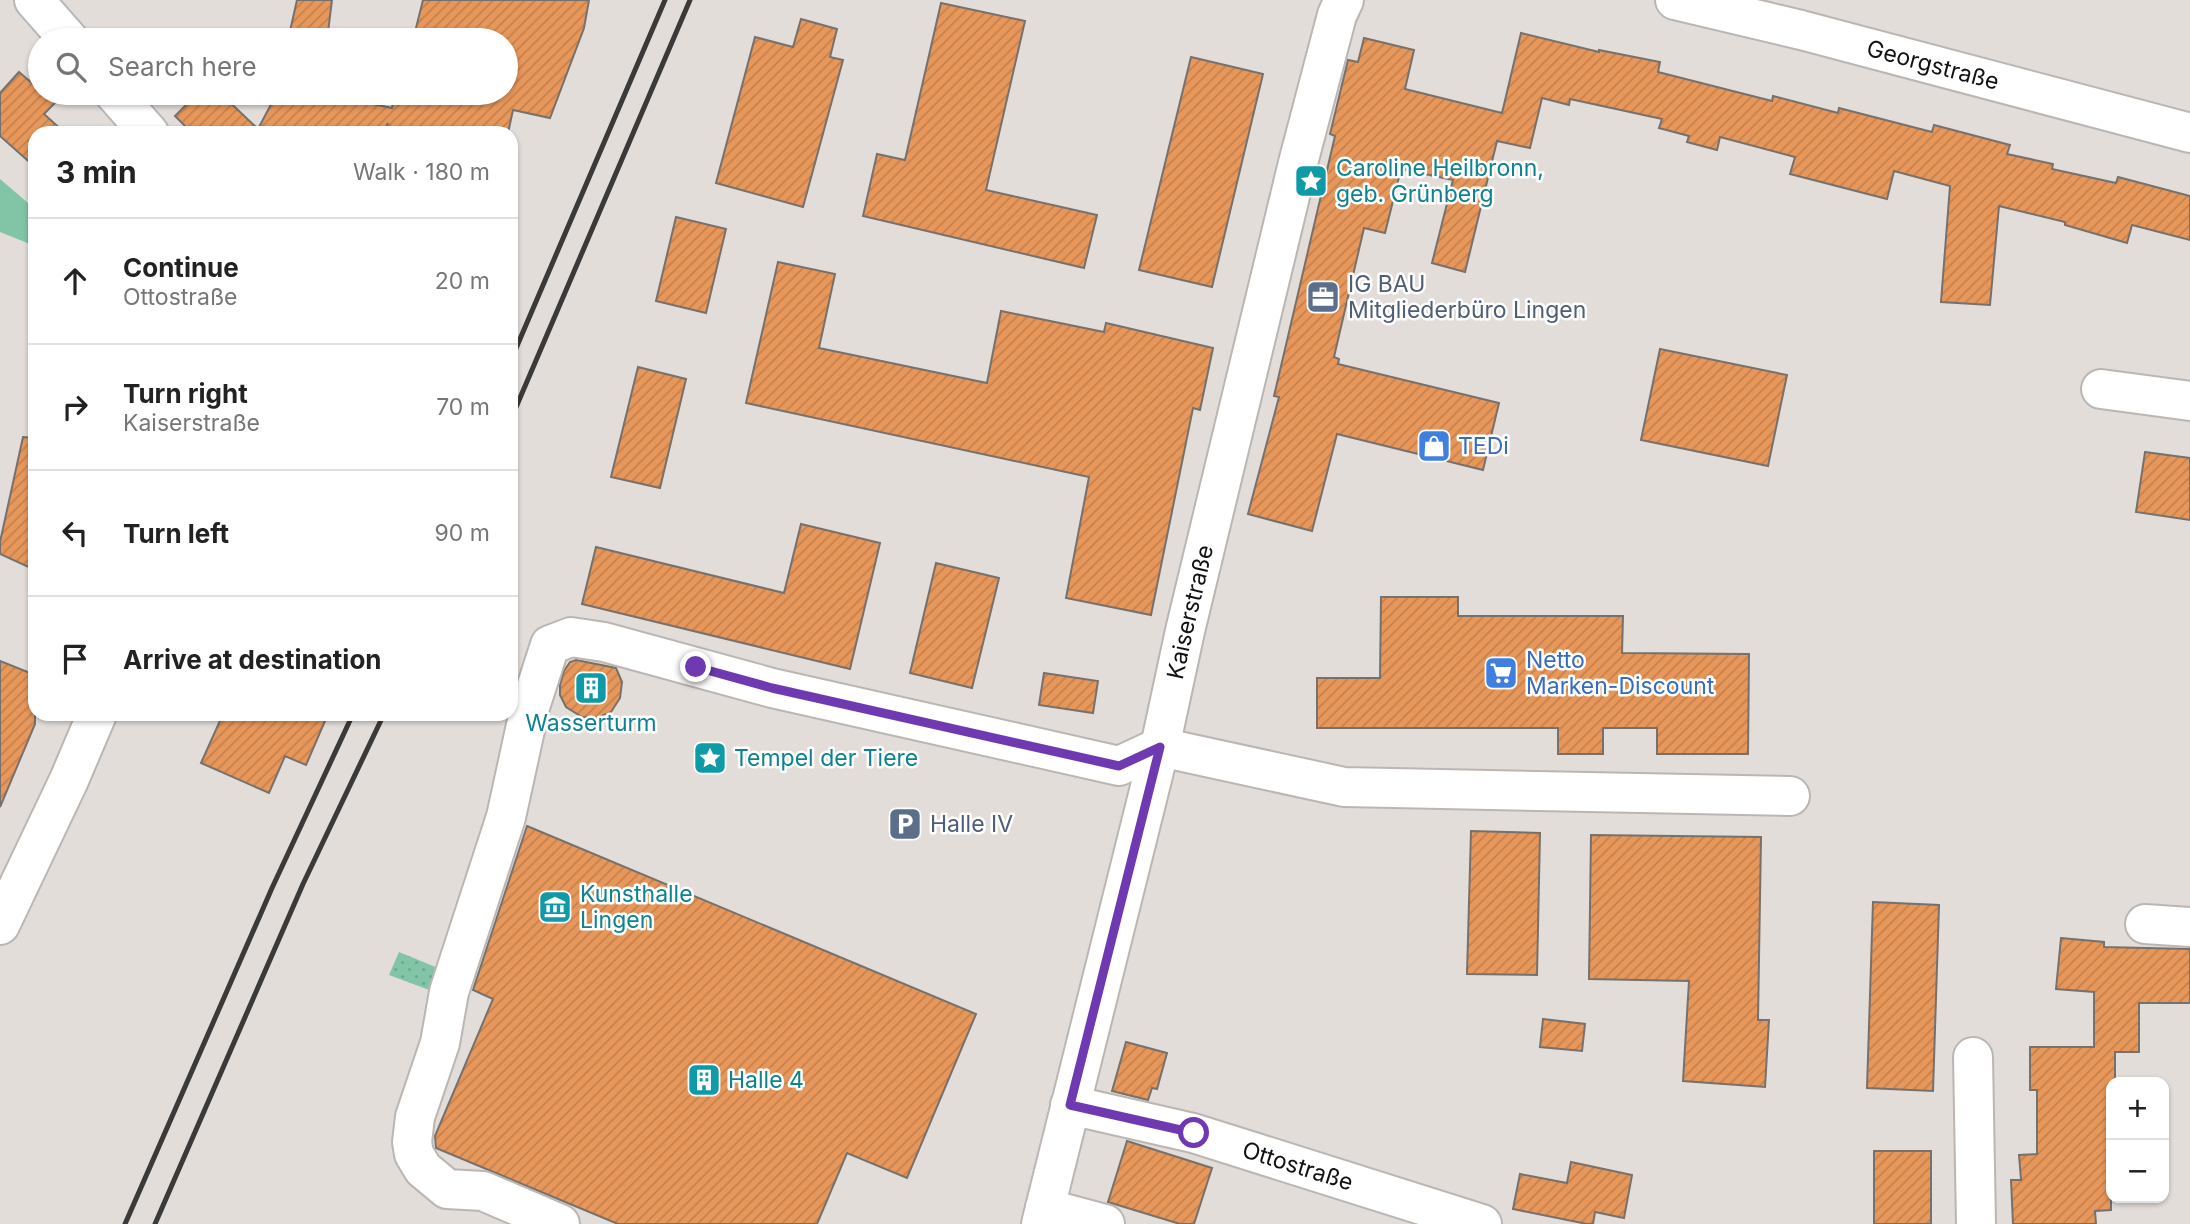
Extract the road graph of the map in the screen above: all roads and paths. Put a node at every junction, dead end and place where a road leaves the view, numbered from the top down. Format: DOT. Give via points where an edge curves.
graph roads {
  1 [pos="34,0"];
  2 [pos="1343,0"];
  3 [pos="1675,0"];
  4 [pos="1761,0"];
  5 [pos="58,28"];
  6 [pos="1801,30"];
  7 [pos="124,105"];
  8 [pos="143,126"];
  9 [pos="2190,133"];
  10 [pos="2101,389"];
  11 [pos="2190,401"];
  12 [pos="94,721"];
  13 [pos="1160,747"];
  14 [pos="1790,796"];
  15 [pos="2145,924"];
  16 [pos="0,925"];
  17 [pos="2190,928"];
  18 [pos="1973,1057"];
  19 [pos="1070,1105"];
  20 [pos="1043,1216"];
  21 [pos="560,1224"];
  22 [pos="1105,1224"];
  23 [pos="1482,1224"];
  24 [pos="1976,1224"];
  1 -- 5 [label="main road"];
  2 -- 13 [label="main road, Kaiserstraße" via="1295,176"];
  3 -- 6 [label="main road, Georgstraße"];
  4 -- 6 [label="main road"];
  6 -- 9 [label="main road, Georgstraße"];
  7 -- 8 [label="main road"];
  10 -- 11 [label="main road"];
  12 -- 16 [label="main road"];
  13 -- 14 [label="main road" via="1344,788"];
  13 -- 19 [label="main road, Kaiserstraße"];
  13 -- 21 [label="main road" via="1119,766 772,688 604,642 571,637 550,645 530,707 506,817 449,992 412,1142 423,1169 447,1189 483,1191"];
  15 -- 17 [label="main road"];
  18 -- 24 [label="main road"];
  19 -- 20 [label="main road, Kaiserstraße"];
  19 -- 23 [label="main road, Ottostraße" via="1194,1133"];
  20 -- 22 [label="main road"];
}
